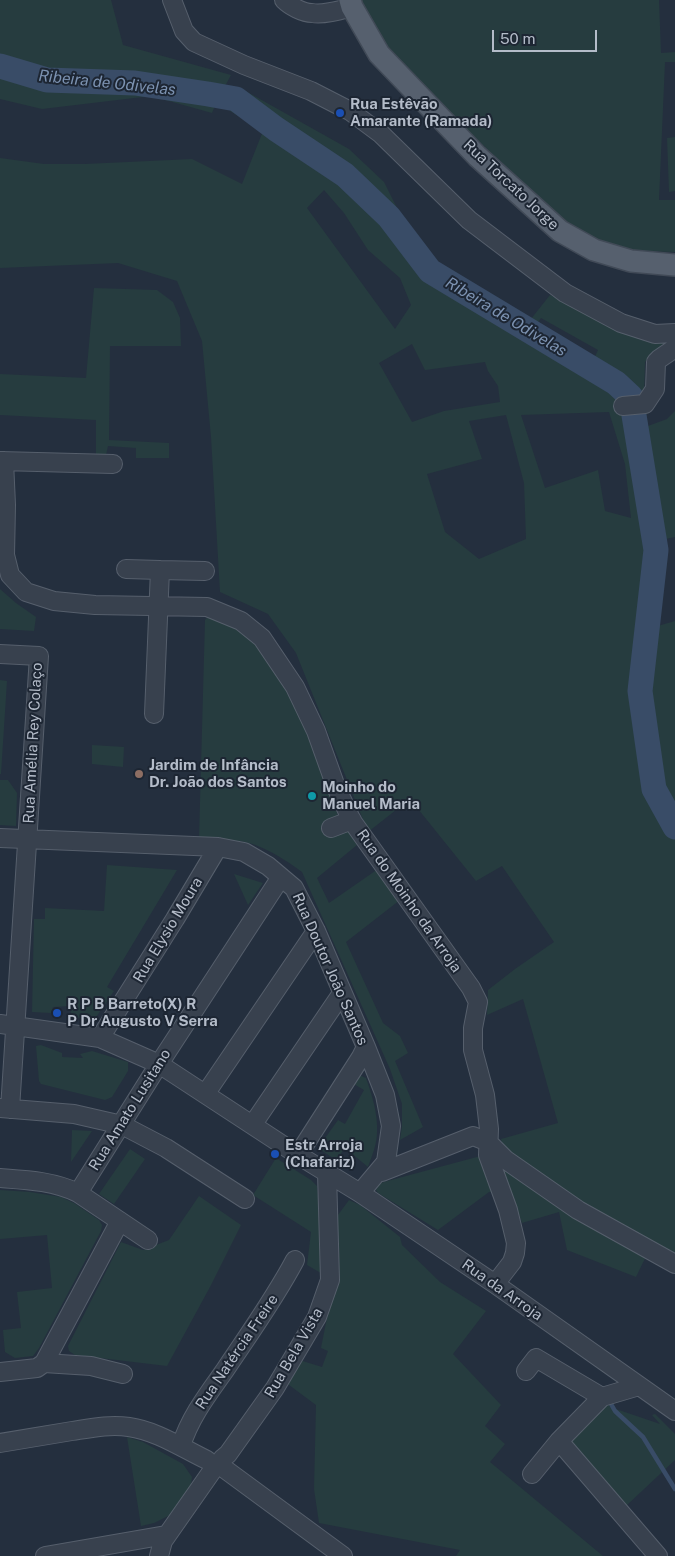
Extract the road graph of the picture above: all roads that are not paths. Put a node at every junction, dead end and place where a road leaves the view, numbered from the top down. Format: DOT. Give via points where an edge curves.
graph roads {
  1 [pos="172,0"];
  2 [pos="284,0"];
  3 [pos="351,4"];
  4 [pos="312,7"];
  5 [pos="675,265"];
  6 [pos="675,333"];
  7 [pos="675,348"];
  8 [pos="623,406"];
  9 [pos="2,461"];
  10 [pos="113,464"];
  11 [pos="126,569"];
  12 [pos="160,570"];
  13 [pos="204,571"];
  14 [pos="159,606"];
  15 [pos="0,654"];
  16 [pos="154,714"];
  17 [pos="352,820"];
  18 [pos="331,828"];
  19 [pos="0,838"];
  20 [pos="28,839"];
  21 [pos="218,847"];
  22 [pos="281,877"];
  23 [pos="316,931"];
  24 [pos="342,993"];
  25 [pos="7,1025"];
  26 [pos="100,1038"];
  27 [pos="366,1047"];
  28 [pos="159,1064"];
  29 [pos="206,1093"];
  30 [pos="5,1108"];
  31 [pos="253,1124"];
  32 [pos="122,1125"];
  33 [pos="488,1142"];
  34 [pos="298,1155"];
  35 [pos="379,1171"];
  36 [pos="327,1173"];
  37 [pos="0,1178"];
  38 [pos="78,1193"];
  39 [pos="360,1193"];
  40 [pos="245,1199"];
  41 [pos="120,1221"];
  42 [pos="148,1240"];
  43 [pos="295,1260"];
  44 [pos="675,1264"];
  45 [pos="495,1284"];
  46 [pos="44,1363"];
  47 [pos="526,1371"];
  48 [pos="0,1372"];
  49 [pos="123,1374"];
  50 [pos="640,1386"];
  51 [pos="602,1397"];
  52 [pos="675,1411"];
  53 [pos="559,1441"];
  54 [pos="0,1443"];
  55 [pos="181,1446"];
  56 [pos="216,1464"];
  57 [pos="532,1474"];
  58 [pos="166,1535"];
  59 [pos="45,1556"];
  60 [pos="158,1556"];
  61 [pos="343,1556"];
  62 [pos="658,1556"];
  1 -- 6 [label="street" via="184,31 194,42 350,110 381,134 469,220 564,293 621,323 655,334"];
  2 -- 4 [label="street" via="289,5"];
  3 -- 4 [label="street" via="339,11"];
  3 -- 5 [label="main road, Rua Torcato Jorge" via="378,54 477,156 560,231 594,250 631,261"];
  7 -- 8 [label="street" via="656,362 655,389 645,404"];
  9 -- 10 [label="street"];
  9 -- 14 [label="street, Rua do Moinho da Arroja" via="6,504 5,555 10,576 26,592 54,601"];
  11 -- 12 [label="street"];
  12 -- 13 [label="street"];
  12 -- 14 [label="street"];
  14 -- 16 [label="street"];
  14 -- 17 [label="street, Rua do Moinho da Arroja" via="207,606 241,621 262,638 295,687"];
  15 -- 20 [label="street, Rua Amélia Rey Colaço" via="40,656"];
  17 -- 18 [label="street"];
  17 -- 33 [label="street, Rua do Moinho da Arroja" via="478,1002 473,1028 474,1050 485,1095"];
  19 -- 20 [label="street, Rua Doutor João Santos"];
  20 -- 21 [label="street, Rua Doutor João Santos"];
  20 -- 25 [label="street"];
  21 -- 22 [label="street, Rua Doutor João Santos" via="244,852"];
  21 -- 26 [label="street, Rua Elysio Moura"];
  22 -- 23 [label="street, Rua Doutor João Santos" via="294,888"];
  22 -- 28 [label="street, Rua Amato Lusitano"];
  23 -- 24 [label="street, Rua Doutor João Santos"];
  23 -- 29 [label="street"];
  24 -- 27 [label="street, Rua Doutor João Santos"];
  24 -- 31 [label="street"];
  25 -- 26 [label="street, Rua da Arroja"];
  25 -- 30 [label="street"];
  26 -- 28 [label="street, Rua da Arroja"];
  27 -- 34 [label="street"];
  27 -- 35 [label="street, Rua Doutor João Santos" via="385,1095 390,1126 386,1162"];
  28 -- 29 [label="street, Rua da Arroja"];
  28 -- 32 [label="street, Rua Amato Lusitano"];
  29 -- 31 [label="street, Rua da Arroja"];
  30 -- 32 [label="street" via="74,1114"];
  31 -- 34 [label="street, Rua da Arroja"];
  32 -- 38 [label="street, Rua Amato Lusitano"];
  32 -- 40 [label="street" via="166,1148"];
  33 -- 35 [label="street" via="473,1136"];
  33 -- 44 [label="street" via="506,1160 578,1210"];
  33 -- 45 [label="street, Rua do Moinho da Arroja" via="488,1155 508,1210 516,1244 512,1262"];
  34 -- 36 [label="street, Rua da Arroja"];
  35 -- 39 [label="street, Rua Doutor João Santos"];
  36 -- 39 [label="street, Rua da Arroja"];
  36 -- 56 [label="street, Rua Bela Vista" via="330,1280 317,1317 275,1388 228,1454"];
  37 -- 38 [label="street" via="49,1182"];
  38 -- 41 [label="street"];
  39 -- 45 [label="street, Rua da Arroja"];
  41 -- 42 [label="street"];
  41 -- 46 [label="street"];
  43 -- 55 [label="street, Rua Natércia Freire" via="254,1328 199,1408"];
  45 -- 50 [label="street, Rua da Arroja"];
  46 -- 48 [label="street" via="37,1368"];
  46 -- 49 [label="street" via="91,1366"];
  47 -- 51 [label="street" via="536,1358"];
  50 -- 51 [label="street"];
  50 -- 52 [label="street, Rua da Arroja"];
  51 -- 53 [label="street"];
  53 -- 57 [label="street"];
  53 -- 62 [label="street"];
  54 -- 55 [label="street" via="120,1426 146,1431"];
  55 -- 56 [label="street"];
  56 -- 58 [label="street, Rua Bela Vista"];
  56 -- 61 [label="street"];
  58 -- 59 [label="street"];
  58 -- 60 [label="street, Rua Bela Vista"];
}
